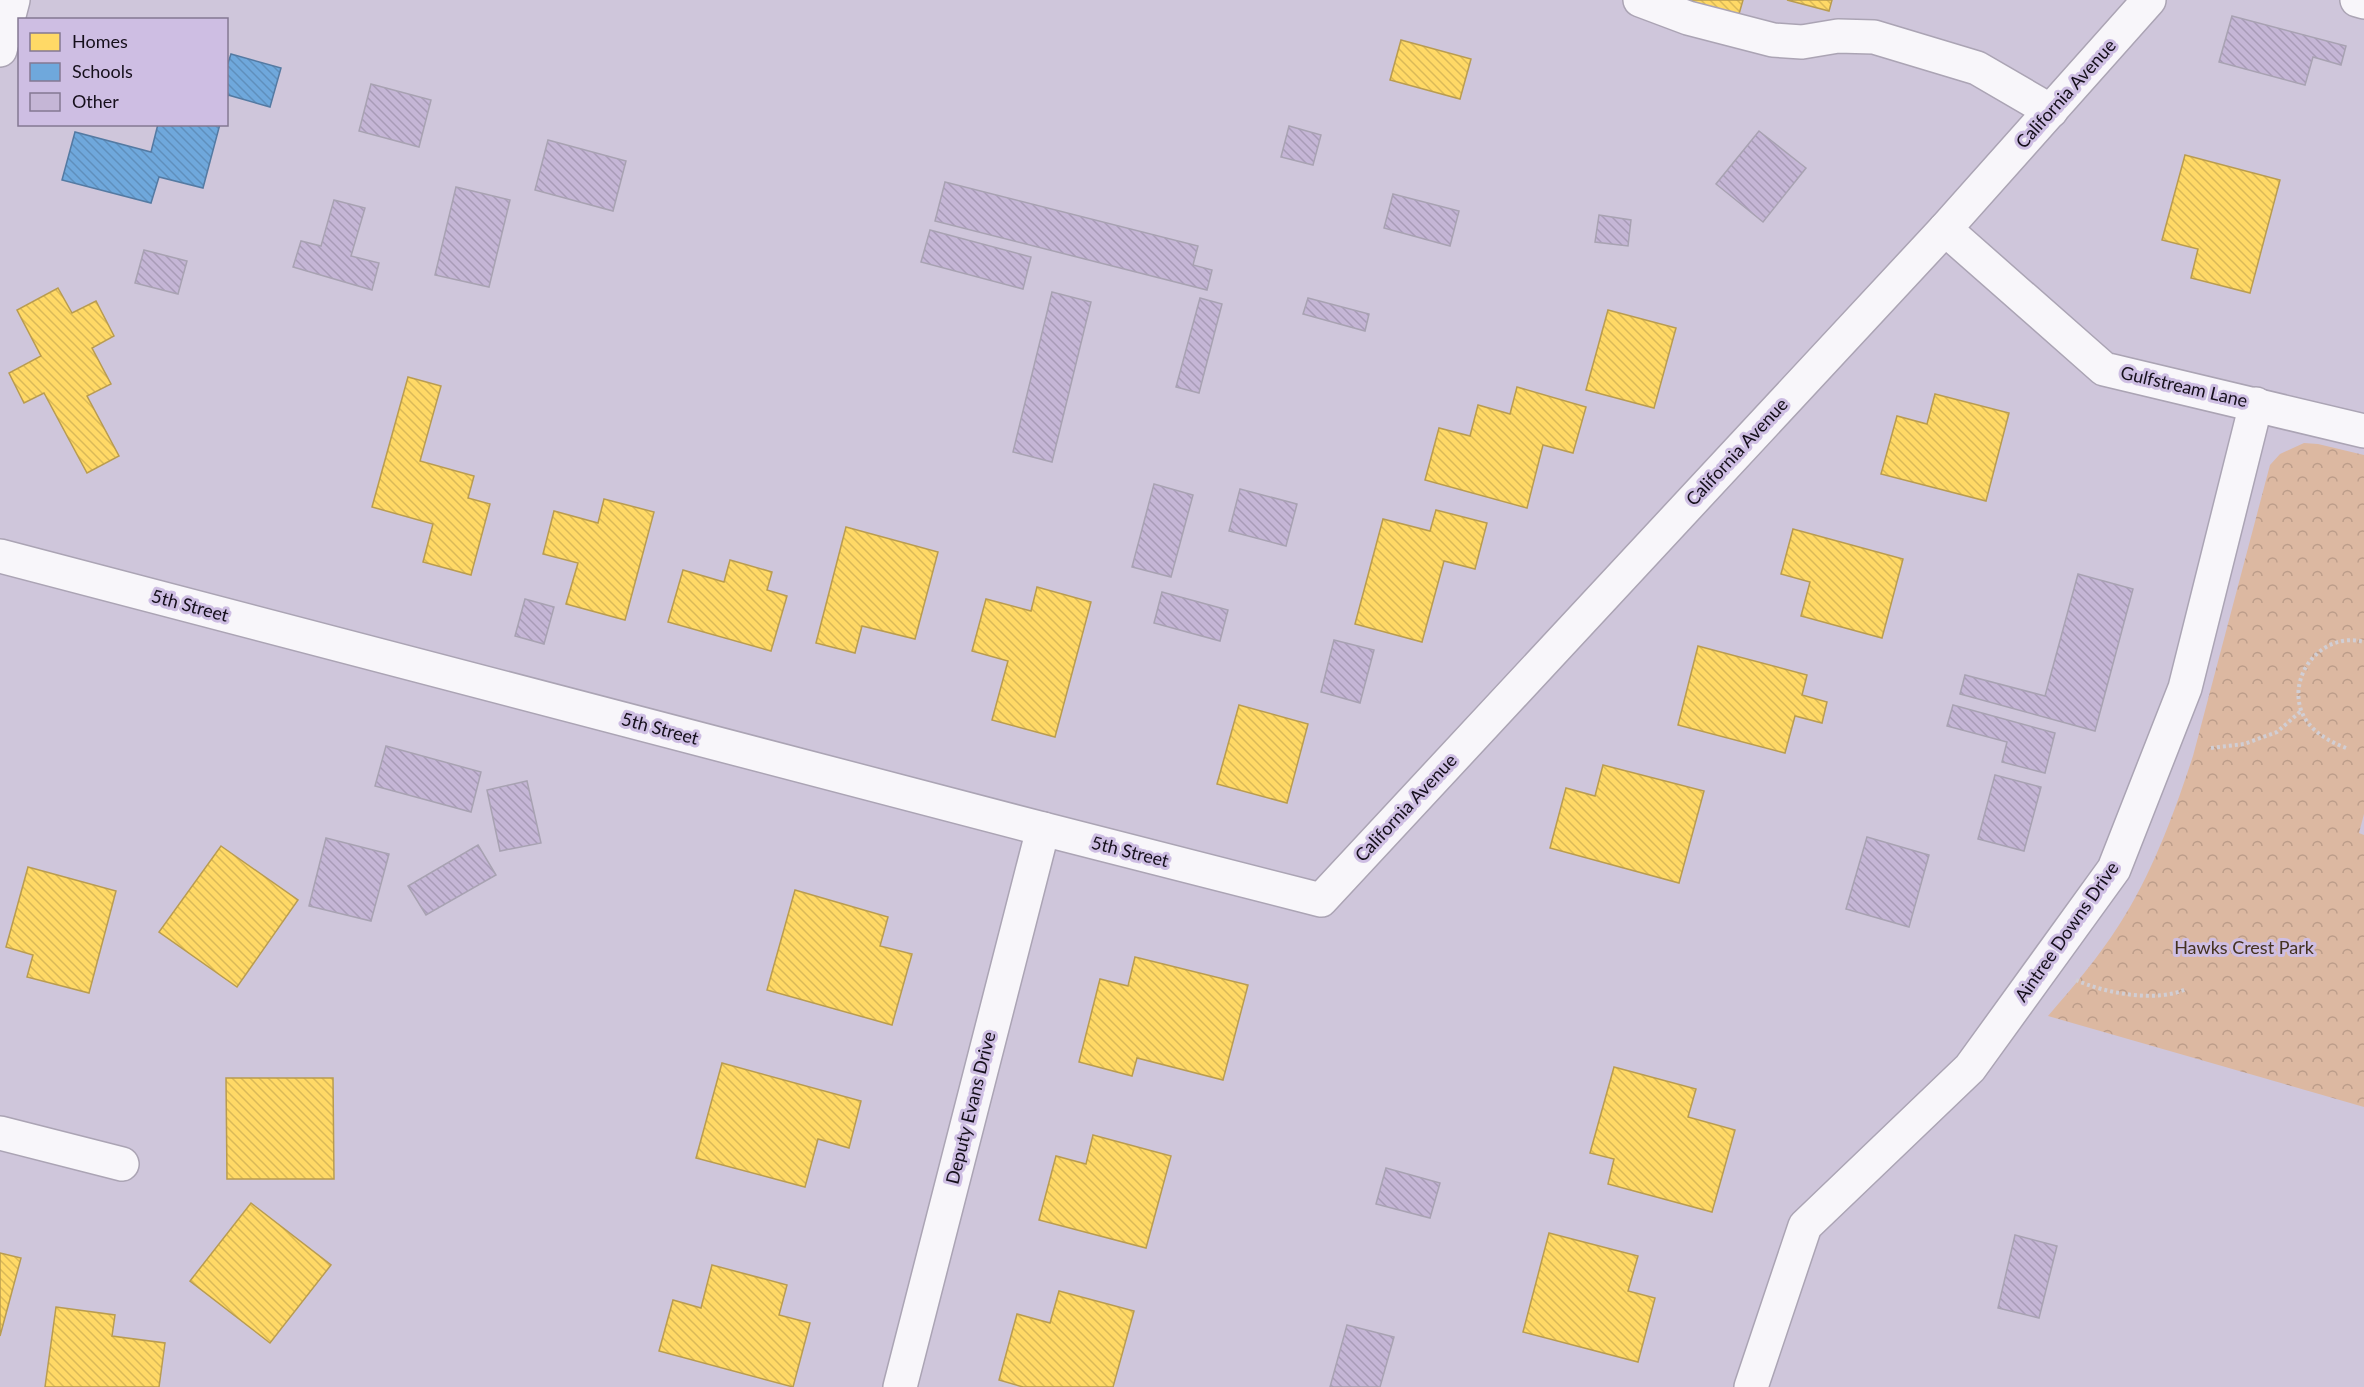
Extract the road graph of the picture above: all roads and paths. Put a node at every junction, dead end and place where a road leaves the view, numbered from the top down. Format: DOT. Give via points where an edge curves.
graph roads {
  1 [pos="13,0"];
  2 [pos="1640,0"];
  3 [pos="2149,0"];
  4 [pos="2357,0"];
  5 [pos="2364,2"];
  6 [pos="0,50"];
  7 [pos="2051,111"];
  8 [pos="1945,229"];
  9 [pos="2256,404"];
  10 [pos="2364,430"];
  11 [pos="0,556"];
  12 [pos="2364,642"];
  13 [pos="2301,711"];
  14 [pos="2211,748"];
  15 [pos="2346,748"];
  16 [pos="1043,830"];
  17 [pos="1321,900"];
  18 [pos="2043,967"];
  19 [pos="2186,989"];
  20 [pos="0,1133"];
  21 [pos="122,1164"];
  22 [pos="900,1387"];
  23 [pos="1751,1387"];
  1 -- 6 [label="street"];
  2 -- 7 [label="street" via="1688,18 1773,40 1874,38 1977,68"];
  3 -- 7 [label="street, California Avenue"];
  4 -- 5 [label="street"];
  7 -- 8 [label="street, California Avenue"];
  8 -- 9 [label="street, Gulfstream Lane" via="2104,369"];
  8 -- 17 [label="street, California Avenue"];
  9 -- 10 [label="street, Gulfstream Lane"];
  9 -- 18 [label="street, Aintree Downs Drive" via="2185,688 2114,869"];
  11 -- 16 [label="street, 5th Street"];
  12 -- 13 [label="path" via="2335,641 2313,656 2301,676"];
  13 -- 14 [label="path" via="2277,732 2244,744"];
  13 -- 15 [label="path" via="2329,742"];
  16 -- 17 [label="street, 5th Street"];
  16 -- 22 [label="street, Deputy Evans Drive"];
  18 -- 19 [label="path" via="2087,985 2136,995 2175,994"];
  18 -- 23 [label="street, Aintree Downs Drive" via="1970,1068 1805,1226"];
  20 -- 21 [label="street"];
}
